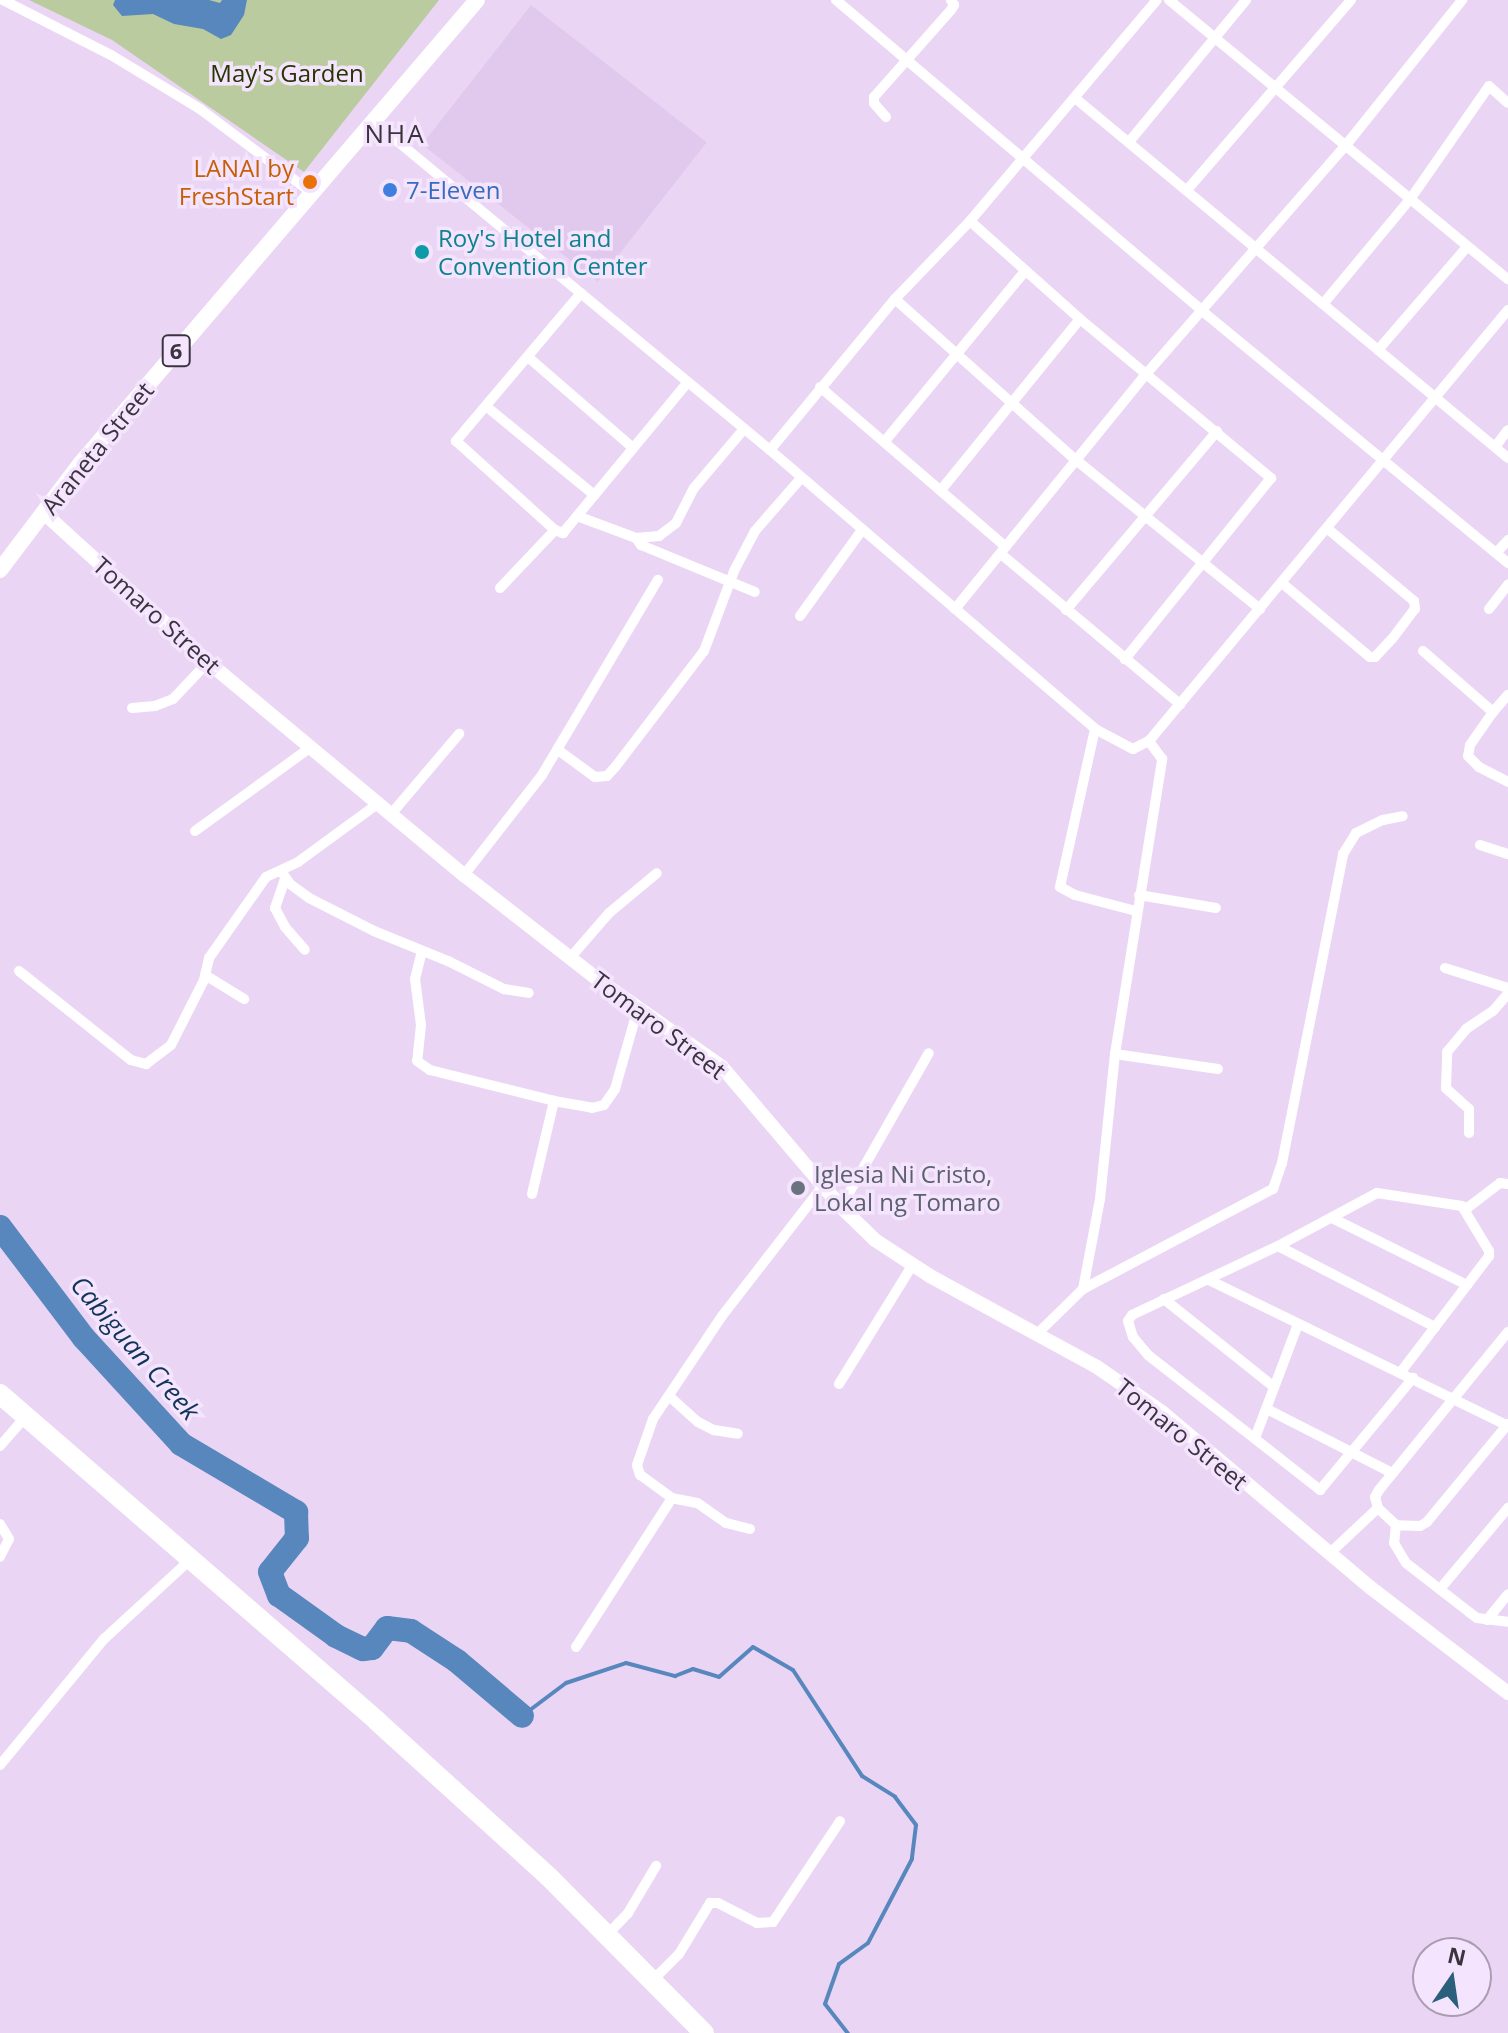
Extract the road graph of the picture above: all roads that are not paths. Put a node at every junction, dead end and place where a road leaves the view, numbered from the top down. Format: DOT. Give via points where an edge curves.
graph roads {
  1 [pos="3,0"];
  2 [pos="477,0"];
  3 [pos="836,0"];
  4 [pos="951,0"];
  5 [pos="1157,0"];
  6 [pos="1169,0"];
  7 [pos="1246,0"];
  8 [pos="1351,0"];
  9 [pos="1462,0"];
  10 [pos="1215,38"];
  11 [pos="908,59"];
  12 [pos="1276,87"];
  13 [pos="1075,98"];
  14 [pos="1508,103"];
  15 [pos="886,117"];
  16 [pos="373,121"];
  17 [pos="1129,142"];
  18 [pos="1346,145"];
  19 [pos="1022,158"];
  20 [pos="1187,190"];
  21 [pos="312,193"];
  22 [pos="1411,198"];
  23 [pos="970,221"];
  24 [pos="1257,248"];
  25 [pos="1466,248"];
  26 [pos="1025,271"];
  27 [pos="1508,279"];
  28 [pos="581,293"];
  29 [pos="895,299"];
  30 [pos="1323,304"];
  31 [pos="1201,310"];
  32 [pos="1508,310"];
  33 [pos="1080,319"];
  34 [pos="1378,350"];
  35 [pos="955,355"];
  36 [pos="528,357"];
  37 [pos="1147,373"];
  38 [pos="688,382"];
  39 [pos="820,387"];
  40 [pos="1435,400"];
  41 [pos="1012,404"];
  42 [pos="487,407"];
  43 [pos="744,429"];
  44 [pos="1508,430"];
  45 [pos="1217,431"];
  46 [pos="885,441"];
  47 [pos="1495,447"];
  48 [pos="633,448"];
  49 [pos="770,450"];
  50 [pos="1508,458"];
  51 [pos="1076,460"];
  52 [pos="1384,461"];
  53 [pos="801,478"];
  54 [pos="941,490"];
  55 [pos="594,495"];
  56 [pos="44,513"];
  57 [pos="577,516"];
  58 [pos="1146,516"];
  59 [pos="1328,529"];
  60 [pos="555,530"];
  61 [pos="862,530"];
  62 [pos="636,538"];
  63 [pos="1508,540"];
  64 [pos="1004,551"];
  65 [pos="1496,553"];
  66 [pos="1203,562"];
  67 [pos="1508,563"];
  68 [pos="0,570"];
  69 [pos="658,580"];
  70 [pos="730,582"];
  71 [pos="1282,583"];
  72 [pos="1508,585"];
  73 [pos="500,588"];
  74 [pos="755,592"];
  75 [pos="955,609"];
  76 [pos="1260,609"];
  77 [pos="1489,609"];
  78 [pos="1066,610"];
  79 [pos="800,616"];
  80 [pos="1423,651"];
  81 [pos="1125,659"];
  82 [pos="208,662"];
  83 [pos="1508,695"];
  84 [pos="1180,704"];
  85 [pos="132,708"];
  86 [pos="1493,712"];
  87 [pos="1095,729"];
  88 [pos="459,734"];
  89 [pos="1149,741"];
  90 [pos="311,747"];
  91 [pos="558,750"];
  92 [pos="1508,782"];
  93 [pos="379,803"];
  94 [pos="392,813"];
  95 [pos="1403,816"];
  96 [pos="195,831"];
  97 [pos="1480,845"];
  98 [pos="1508,854"];
  99 [pos="657,873"];
  100 [pos="283,875"];
  101 [pos="464,875"];
  102 [pos="1139,895"];
  103 [pos="1216,908"];
  104 [pos="1136,911"];
  105 [pos="305,950"];
  106 [pos="422,951"];
  107 [pos="570,958"];
  108 [pos="1445,968"];
  109 [pos="19,971"];
  110 [pos="205,975"];
  111 [pos="1508,988"];
  112 [pos="529,993"];
  113 [pos="1508,994"];
  114 [pos="244,999"];
  115 [pos="638,1008"];
  116 [pos="929,1053"];
  117 [pos="1115,1054"];
  118 [pos="1218,1069"];
  119 [pos="554,1101"];
  120 [pos="1469,1133"];
  121 [pos="1508,1184"];
  122 [pos="823,1186"];
  123 [pos="532,1194"];
  124 [pos="841,1207"];
  125 [pos="1466,1209"];
  126 [pos="1332,1218"];
  127 [pos="1278,1246"];
  128 [pos="912,1266"];
  129 [pos="1209,1280"];
  130 [pos="1467,1285"];
  131 [pos="1083,1289"];
  132 [pos="1164,1299"];
  133 [pos="1298,1324"];
  134 [pos="1435,1327"];
  135 [pos="1508,1332"];
  136 [pos="1037,1334"];
  137 [pos="1400,1373"];
  138 [pos="1413,1378"];
  139 [pos="839,1384"];
  140 [pos="1274,1387"];
  141 [pos="0,1394"];
  142 [pos="669,1396"];
  143 [pos="1454,1398"];
  144 [pos="0,1407"];
  145 [pos="1267,1409"];
  146 [pos="22,1420"];
  147 [pos="1508,1425"];
  148 [pos="738,1434"];
  149 [pos="1255,1438"];
  150 [pos="0,1446"];
  151 [pos="1355,1452"];
  152 [pos="1392,1473"];
  153 [pos="672,1498"];
  154 [pos="1378,1508"];
  155 [pos="1508,1508"];
  156 [pos="0,1524"];
  157 [pos="1396,1525"];
  158 [pos="750,1529"];
  159 [pos="1330,1553"];
  160 [pos="0,1557"];
  161 [pos="188,1562"];
  162 [pos="1440,1589"];
  163 [pos="1508,1594"];
  164 [pos="1487,1620"];
  165 [pos="1508,1622"];
  166 [pos="576,1647"];
  167 [pos="1508,1693"];
  168 [pos="0,1765"];
  169 [pos="840,1821"];
  170 [pos="656,1866"];
  171 [pos="604,1938"];
  172 [pos="649,1984"];
  173 [pos="690,2033"];
  174 [pos="704,2033"];
  1 -- 21 [label="street" via="111,55 200,109"];
  2 -- 16 [label="main road, Araneta Street / 6"];
  3 -- 11 [label="street"];
  4 -- 11 [label="street" via="951,10"];
  5 -- 13 [label="street"];
  6 -- 10 [label="street"];
  7 -- 10 [label="street"];
  8 -- 12 [label="street"];
  9 -- 18 [label="street"];
  10 -- 12 [label="street"];
  10 -- 17 [label="street"];
  11 -- 15 [label="street" via="874,97"];
  11 -- 19 [label="street"];
  12 -- 18 [label="street"];
  12 -- 20 [label="street"];
  13 -- 17 [label="street"];
  13 -- 19 [label="street"];
  14 -- 22 [label="street" via="1489,86"];
  16 -- 21 [label="main road, Araneta Street / 6"];
  16 -- 28 [label="street"];
  17 -- 20 [label="street"];
  18 -- 22 [label="street"];
  18 -- 24 [label="street"];
  19 -- 23 [label="street"];
  19 -- 31 [label="street"];
  20 -- 24 [label="street"];
  21 -- 56 [label="main road, Araneta Street / 6"];
  22 -- 25 [label="street"];
  22 -- 30 [label="street"];
  23 -- 26 [label="street"];
  23 -- 29 [label="street"];
  24 -- 30 [label="street"];
  24 -- 31 [label="street"];
  25 -- 27 [label="street"];
  25 -- 34 [label="street"];
  26 -- 33 [label="street"];
  26 -- 35 [label="street"];
  28 -- 36 [label="street"];
  28 -- 38 [label="street"];
  29 -- 35 [label="street"];
  29 -- 39 [label="street"];
  30 -- 34 [label="street"];
  31 -- 37 [label="street"];
  31 -- 52 [label="street"];
  32 -- 40 [label="street"];
  33 -- 37 [label="street"];
  33 -- 41 [label="street"];
  34 -- 40 [label="street"];
  35 -- 41 [label="street"];
  35 -- 46 [label="street"];
  36 -- 42 [label="street"];
  36 -- 48 [label="street"];
  37 -- 45 [label="street"];
  37 -- 51 [label="street"];
  38 -- 43 [label="street"];
  38 -- 48 [label="street"];
  39 -- 46 [label="street"];
  39 -- 49 [label="street"];
  40 -- 47 [label="street"];
  40 -- 52 [label="street"];
  41 -- 51 [label="street"];
  41 -- 54 [label="street"];
  42 -- 55 [label="street"];
  42 -- 60 [label="street" via="456,441"];
  43 -- 49 [label="street"];
  43 -- 62 [label="street" via="694,488 676,523 659,536"];
  44 -- 47 [label="street"];
  45 -- 58 [label="street"];
  45 -- 66 [label="street" via="1271,478"];
  46 -- 54 [label="street"];
  47 -- 50 [label="street"];
  48 -- 55 [label="street"];
  49 -- 53 [label="street"];
  51 -- 58 [label="street"];
  51 -- 64 [label="street"];
  52 -- 59 [label="street"];
  52 -- 65 [label="street"];
  53 -- 61 [label="street"];
  53 -- 70 [label="street" via="755,531"];
  54 -- 64 [label="street"];
  55 -- 57 [label="street"];
  56 -- 68 [label="main road, Araneta Street / 6"];
  56 -- 82 [label="street, Tomaro Street"];
  57 -- 60 [label="street" via="563,533"];
  57 -- 62 [label="street"];
  58 -- 66 [label="street"];
  58 -- 78 [label="street"];
  59 -- 71 [label="street"];
  59 -- 71 [label="street" via="1414,601 1415,609 1392,639 1370,657"];
  60 -- 73 [label="street"];
  61 -- 75 [label="street"];
  61 -- 79 [label="street"];
  62 -- 70 [label="street" via="641,545"];
  63 -- 65 [label="street"];
  64 -- 75 [label="street"];
  64 -- 78 [label="street"];
  65 -- 67 [label="street"];
  66 -- 76 [label="street"];
  66 -- 81 [label="street"];
  69 -- 91 [label="street"];
  70 -- 74 [label="street"];
  70 -- 91 [label="street" via="704,651 607,776 588,774"];
  71 -- 76 [label="street"];
  72 -- 77 [label="street"];
  75 -- 87 [label="street"];
  76 -- 84 [label="street"];
  78 -- 81 [label="street"];
  80 -- 86 [label="street"];
  81 -- 84 [label="street"];
  82 -- 85 [label="street" via="173,699"];
  82 -- 90 [label="street, Tomaro Street"];
  83 -- 86 [label="street"];
  84 -- 89 [label="street"];
  86 -- 92 [label="street" via="1468,756"];
  87 -- 89 [label="street" via="1133,749"];
  87 -- 104 [label="street" via="1060,887"];
  88 -- 94 [label="street"];
  89 -- 102 [label="street" via="1162,759"];
  90 -- 93 [label="street, Tomaro Street"];
  90 -- 96 [label="street"];
  91 -- 101 [label="street"];
  93 -- 94 [label="street, Tomaro Street"];
  93 -- 100 [label="street"];
  94 -- 101 [label="street, Tomaro Street"];
  95 -- 131 [label="street" via="1369,826 1347,844 1273,1189"];
  97 -- 98 [label="street"];
  99 -- 107 [label="street" via="609,913"];
  100 -- 105 [label="street" via="275,908"];
  100 -- 106 [label="street" via="309,898"];
  100 -- 110 [label="street" via="266,877 213,949"];
  101 -- 107 [label="street, Tomaro Street"];
  102 -- 103 [label="street"];
  102 -- 104 [label="street"];
  104 -- 117 [label="street"];
  106 -- 112 [label="street" via="504,989"];
  106 -- 119 [label="street" via="415,979 421,1066"];
  107 -- 115 [label="street, Tomaro Street"];
  108 -- 111 [label="street"];
  109 -- 110 [label="street" via="139,1065 171,1045"];
  110 -- 114 [label="street"];
  113 -- 120 [label="street" via="1447,1052 1446,1088 1469,1109"];
  115 -- 119 [label="street" via="615,1089 604,1105"];
  115 -- 122 [label="street, Tomaro Street" via="722,1067"];
  116 -- 124 [label="street"];
  117 -- 118 [label="street"];
  117 -- 131 [label="street" via="1100,1199"];
  119 -- 123 [label="street"];
  121 -- 125 [label="street" via="1500,1183"];
  122 -- 124 [label="street, Tomaro Street"];
  122 -- 142 [label="street" via="722,1316"];
  124 -- 128 [label="street, Tomaro Street"];
  125 -- 126 [label="street" via="1377,1193"];
  125 -- 130 [label="street" via="1489,1251"];
  126 -- 127 [label="street"];
  126 -- 130 [label="street"];
  127 -- 129 [label="street"];
  127 -- 134 [label="street"];
  128 -- 136 [label="street, Tomaro Street"];
  128 -- 139 [label="street"];
  129 -- 132 [label="street"];
  129 -- 133 [label="street"];
  130 -- 134 [label="street"];
  131 -- 136 [label="street"];
  132 -- 140 [label="street"];
  132 -- 149 [label="street" via="1132,1315 1128,1321 1133,1337 1173,1376"];
  133 -- 137 [label="street"];
  133 -- 140 [label="street"];
  134 -- 137 [label="street"];
  135 -- 143 [label="street"];
  136 -- 159 [label="street, Tomaro Street" via="1162,1412"];
  137 -- 138 [label="street"];
  138 -- 143 [label="street"];
  138 -- 151 [label="street"];
  140 -- 145 [label="street"];
  141 -- 146 [label="highway"];
  142 -- 148 [label="street" via="698,1422"];
  142 -- 153 [label="street" via="653,1419 637,1465 640,1475"];
  143 -- 147 [label="street"];
  143 -- 152 [label="street"];
  144 -- 146 [label="highway"];
  145 -- 149 [label="street"];
  145 -- 151 [label="street"];
  146 -- 150 [label="street"];
  146 -- 161 [label="highway"];
  147 -- 157 [label="street" via="1427,1522"];
  149 -- 151 [label="street" via="1320,1490"];
  151 -- 152 [label="street"];
  152 -- 154 [label="street" via="1375,1497"];
  153 -- 158 [label="street" via="697,1503 726,1523"];
  153 -- 166 [label="street"];
  154 -- 157 [label="street"];
  154 -- 159 [label="street"];
  155 -- 162 [label="street"];
  156 -- 160 [label="street" via="9,1539"];
  157 -- 162 [label="street" via="1399,1554"];
  159 -- 167 [label="street, Tomaro Street"];
  161 -- 168 [label="street" via="104,1639"];
  161 -- 171 [label="highway" via="388,1731"];
  162 -- 164 [label="street"];
  163 -- 164 [label="street"];
  164 -- 165 [label="street"];
  169 -- 172 [label="street" via="773,1922 757,1923 710,1903 679,1954"];
  170 -- 171 [label="street" via="628,1913"];
  171 -- 172 [label="highway"];
  172 -- 173 [label="highway"];
  172 -- 174 [label="highway"];
}
